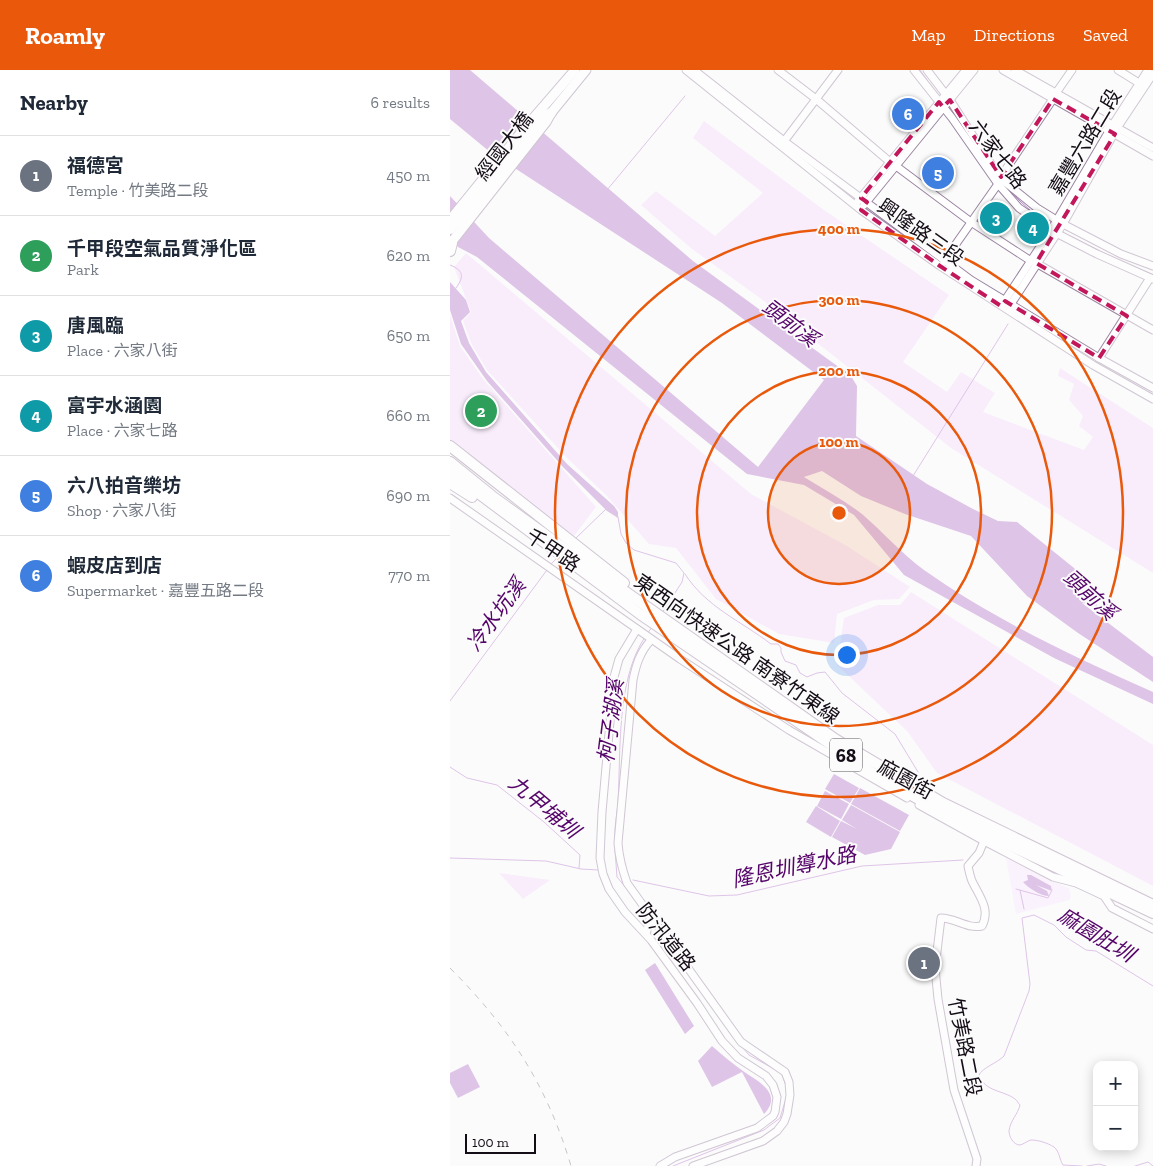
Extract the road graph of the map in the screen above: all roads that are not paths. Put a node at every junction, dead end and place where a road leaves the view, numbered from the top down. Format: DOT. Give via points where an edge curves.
graph roads {
  1 [pos="575,70"];
  2 [pos="586,70"];
  3 [pos="686,70"];
  4 [pos="694,70"];
  5 [pos="778,70"];
  6 [pos="838,70"];
  7 [pos="914,70"];
  8 [pos="927,70"];
  9 [pos="966,70"];
  10 [pos="974,70"];
  11 [pos="1003,70"];
  12 [pos="1016,70"];
  13 [pos="1072,70"];
  14 [pos="1118,70"];
  15 [pos="1148,70"];
  16 [pos="1153,74"];
  17 [pos="1139,83"];
  18 [pos="1055,96"];
  19 [pos="947,97"];
  20 [pos="816,100"];
  21 [pos="941,105"];
  22 [pos="551,113"];
  23 [pos="1114,130"];
  24 [pos="782,144"];
  25 [pos="1153,148"];
  26 [pos="1153,156"];
  27 [pos="893,164"];
  28 [pos="999,181"];
  29 [pos="864,200"];
  30 [pos="858,207"];
  31 [pos="450,220"];
  32 [pos="971,222"];
  33 [pos="1060,222"];
  34 [pos="450,228"];
  35 [pos="1053,231"];
  36 [pos="451,246"];
  37 [pos="944,261"];
  38 [pos="1033,262"];
  39 [pos="1153,266"];
  40 [pos="1152,278"];
  41 [pos="1006,306"];
  42 [pos="1127,316"];
  43 [pos="1153,330"];
  44 [pos="1098,358"];
  45 [pos="1153,388"];
  46 [pos="1153,399"];
  47 [pos="450,445"];
  48 [pos="450,462"];
  49 [pos="450,472"];
  50 [pos="450,483"];
  51 [pos="450,498"];
  52 [pos="490,498"];
  53 [pos="576,567"];
  54 [pos="636,629"];
  55 [pos="651,640"];
  56 [pos="695,641"];
  57 [pos="984,841"];
  58 [pos="1140,902"];
  59 [pos="1153,905"];
  60 [pos="1153,913"];
  61 [pos="651,915"];
  62 [pos="1153,928"];
  63 [pos="646,934"];
  64 [pos="725,1140"];
  65 [pos="730,1153"];
  66 [pos="660,1166"];
  67 [pos="693,1166"];
  68 [pos="976,1166"];
  1 -- 31 [label="main road, 經國大橋"];
  2 -- 22 [label="main road, 經國大橋"];
  3 -- 24 [label="street, 興隆路三段"];
  4 -- 24 [label="street, 興隆路三段"];
  5 -- 20 [label="street"];
  6 -- 20 [label="street"];
  7 -- 21 [label="street, 六家七路"];
  8 -- 19 [label="street, 六家七路"];
  9 -- 19 [label="street"];
  10 -- 19 [label="street"];
  11 -- 18 [label="street"];
  12 -- 18 [label="street"];
  13 -- 18 [label="street"];
  14 -- 17 [label="street"];
  15 -- 17 [label="street, 嘉豐六路二段"];
  16 -- 23 [label="street, 嘉豐六路二段"];
  17 -- 23 [label="street, 嘉豐六路二段"];
  18 -- 23 [label="street"];
  18 -- 28 [label="street"];
  19 -- 21 [label="street"];
  19 -- 28 [label="street, 六家七路"];
  20 -- 24 [label="street"];
  20 -- 27 [label="street"];
  21 -- 27 [label="street"];
  21 -- 28 [label="street, 六家七路"];
  22 -- 34 [label="highway" via="540,120"];
  22 -- 36 [label="main road, 經國大橋"];
  23 -- 25 [label="street"];
  23 -- 26 [label="street"];
  23 -- 33 [label="street, 嘉豐六路二段"];
  24 -- 29 [label="street, 興隆路三段"];
  24 -- 30 [label="street, 興隆路三段"];
  27 -- 29 [label="street"];
  27 -- 32 [label="street"];
  28 -- 32 [label="street"];
  28 -- 33 [label="street, 六家七路"];
  28 -- 35 [label="street, 六家七路" via="1019,208"];
  29 -- 30 [label="street"];
  29 -- 37 [label="street, 興隆路三段"];
  30 -- 41 [label="street, 興隆路三段" via="940,266"];
  32 -- 37 [label="street"];
  32 -- 38 [label="street"];
  33 -- 35 [label="street, 嘉豐六路二段"];
  33 -- 39 [label="street, 六家七路" via="1121,254"];
  35 -- 38 [label="street, 嘉豐六路二段"];
  35 -- 40 [label="street, 六家七路"];
  37 -- 41 [label="street, 興隆路三段"];
  38 -- 41 [label="street, 嘉豐六路二段"];
  38 -- 42 [label="street"];
  40 -- 42 [label="street"];
  41 -- 44 [label="street, 興隆路三段"];
  41 -- 46 [label="street, 興隆路三段" via="1093,365"];
  42 -- 43 [label="street"];
  42 -- 44 [label="street"];
  44 -- 45 [label="street, 興隆路三段"];
  47 -- 56 [label="highway"];
  48 -- 52 [label="highway, 東西向快速公路 南寮竹東線 / 68"];
  49 -- 52 [label="highway, 東西向快速公路 南寮竹東線 / 68"];
  50 -- 53 [label="highway"];
  51 -- 54 [label="street, 千甲路"];
  52 -- 53 [label="highway, 東西向快速公路 南寮竹東線 / 68"];
  52 -- 56 [label="highway, 東西向快速公路 南寮竹東線 / 68"];
  53 -- 58 [label="highway, 東西向快速公路 南寮竹東線 / 68" via="874,774 1009,845"];
  54 -- 55 [label="street, 千甲路"];
  54 -- 63 [label="street, 防汛道路" via="619,659 614,677 600,858 609,889"];
  55 -- 57 [label="street, 麻園街" via="789,730"];
  55 -- 61 [label="street" via="637,662 631,698 618,843 625,879"];
  56 -- 58 [label="highway, 東西向快速公路 南寮竹東線 / 68" via="835,739 889,772 943,803"];
  57 -- 62 [label="street, 麻園街" via="1053,877 1104,896 1112,908"];
  57 -- 68 [label="street, 竹美路二段" via="968,866 983,902 985,920 982,926 975,927 941,918 935,968 954,1090 977,1159"];
  58 -- 59 [label="highway, 東西向快速公路 南寮竹東線 / 68"];
  58 -- 60 [label="highway, 東西向快速公路 南寮竹東線 / 68"];
  61 -- 63 [label="street"];
  61 -- 65 [label="street" via="741,1042 785,1072 790,1095 784,1122 763,1141"];
  63 -- 64 [label="street, 防汛道路" via="727,1048 766,1076 776,1090 773,1116 757,1128"];
  64 -- 65 [label="street"];
  64 -- 66 [label="street, 防汛道路" via="675,1156"];
  65 -- 67 [label="street"];
}
